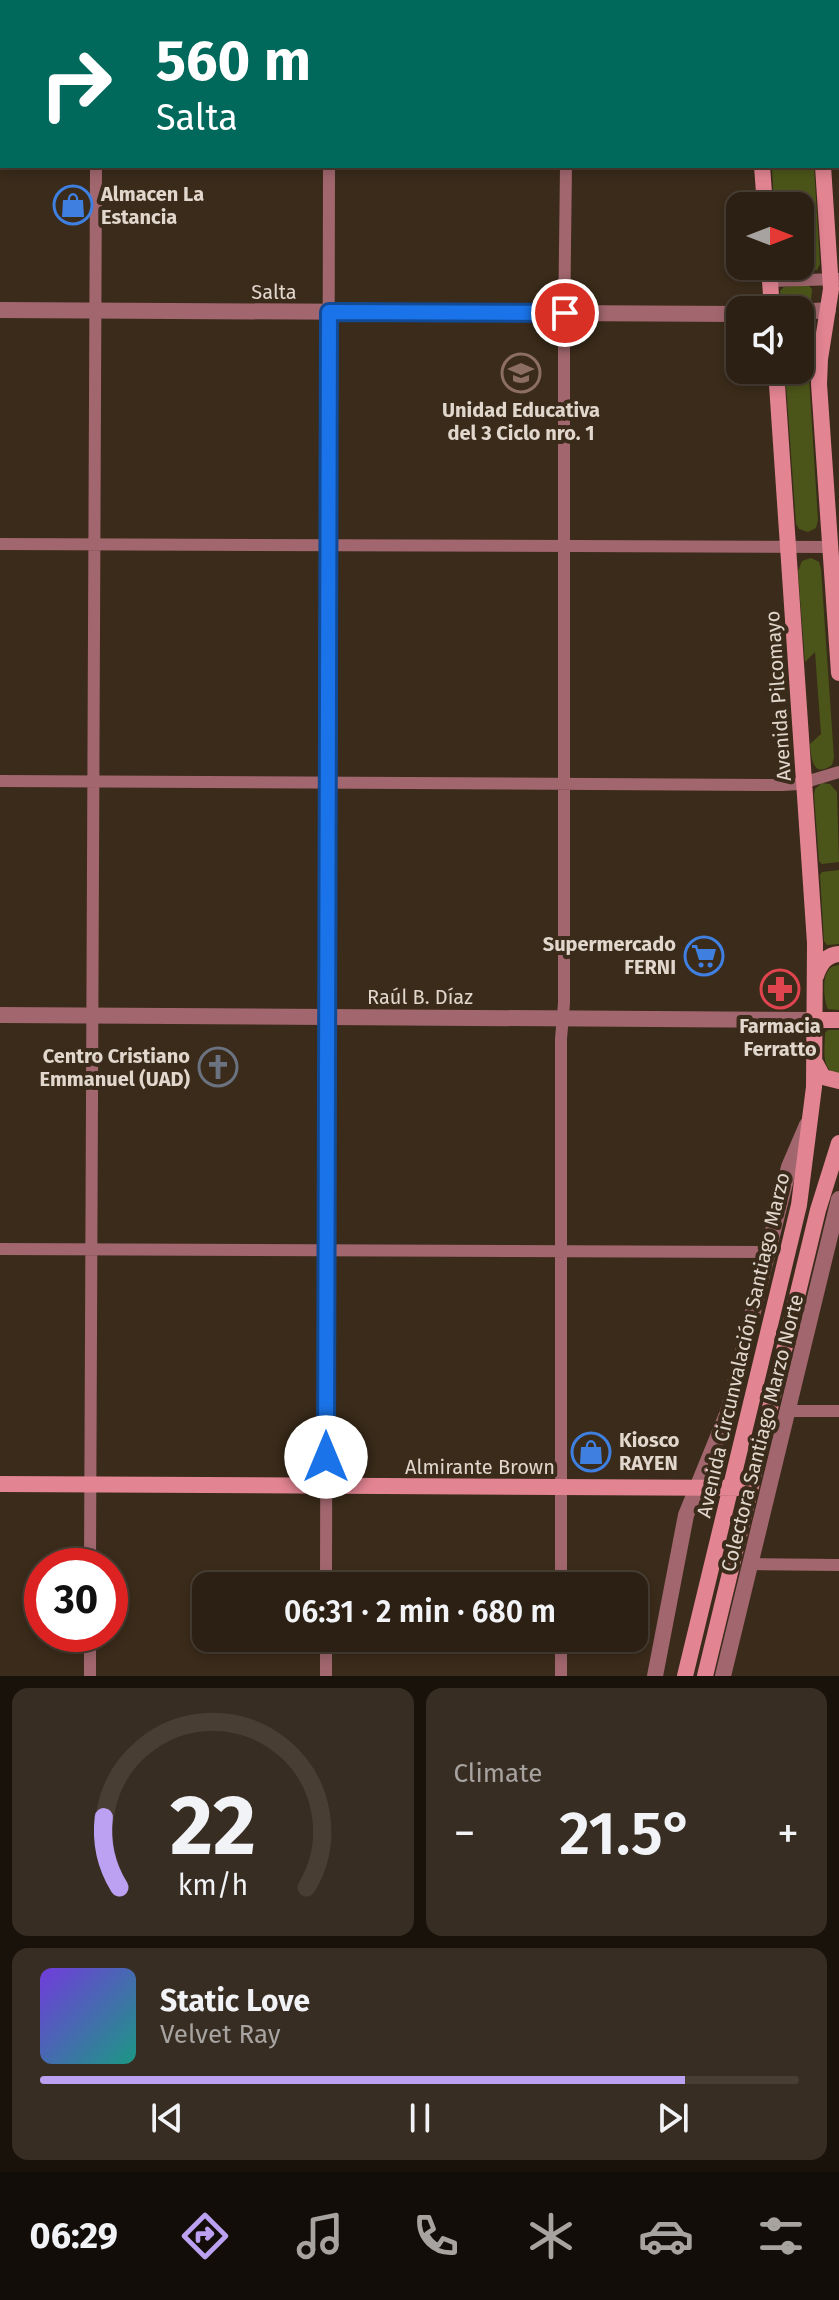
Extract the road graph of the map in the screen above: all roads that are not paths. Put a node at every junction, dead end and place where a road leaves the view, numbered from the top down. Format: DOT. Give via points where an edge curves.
graph roads {
  1 [pos="96,168"];
  2 [pos="329,168"];
  3 [pos="566,168"];
  4 [pos="762,168"];
  5 [pos="823,168"];
  6 [pos="764,192"];
  7 [pos="814,277"];
  8 [pos="835,279"];
  9 [pos="0,310"];
  10 [pos="828,310"];
  11 [pos="95,311"];
  12 [pos="814,311"];
  13 [pos="329,312"];
  14 [pos="565,313"];
  15 [pos="726,314"];
  16 [pos="777,384"];
  17 [pos="0,544"];
  18 [pos="95,545"];
  19 [pos="328,545"];
  20 [pos="564,546"];
  21 [pos="788,547"];
  22 [pos="830,547"];
  23 [pos="839,673"];
  24 [pos="839,772"];
  25 [pos="0,781"];
  26 [pos="93,781"];
  27 [pos="804,782"];
  28 [pos="328,783"];
  29 [pos="564,784"];
  30 [pos="839,954"];
  31 [pos="816,979"];
  32 [pos="0,1015"];
  33 [pos="93,1015"];
  34 [pos="327,1017"];
  35 [pos="562,1018"];
  36 [pos="815,1020"];
  37 [pos="839,1020"];
  38 [pos="815,1061"];
  39 [pos="839,1081"];
  40 [pos="811,1116"];
  41 [pos="839,1143"];
  42 [pos="839,1199"];
  43 [pos="0,1249"];
  44 [pos="91,1249"];
  45 [pos="327,1250"];
  46 [pos="561,1251"];
  47 [pos="768,1252"];
  48 [pos="832,1254"];
  49 [pos="788,1411"];
  50 [pos="839,1411"];
  51 [pos="0,1484"];
  52 [pos="90,1485"];
  53 [pos="326,1486"];
  54 [pos="561,1487"];
  55 [pos="697,1488"];
  56 [pos="730,1488"];
  57 [pos="750,1488"];
  58 [pos="769,1489"];
  59 [pos="90,1548"];
  60 [pos="750,1564"];
  61 [pos="839,1565"];
  62 [pos="326,1572"];
  63 [pos="561,1572"];
  64 [pos="90,1652"];
  65 [pos="326,1652"];
  66 [pos="561,1652"];
  67 [pos="90,1676"];
  68 [pos="326,1676"];
  69 [pos="561,1676"];
  70 [pos="655,1676"];
  71 [pos="685,1676"];
  72 [pos="705,1676"];
  73 [pos="723,1676"];
  1 -- 11 [label="street"];
  2 -- 13 [label="street"];
  3 -- 14 [label="street"];
  4 -- 6 [label="main road"];
  5 -- 8 [label="main road"];
  7 -- 8 [label="street"];
  8 -- 10 [label="main road"];
  9 -- 11 [label="street, Salta"];
  10 -- 12 [label="street"];
  10 -- 22 [label="main road" via="819,384"];
  11 -- 13 [label="street, Salta"];
  11 -- 18 [label="street"];
  13 -- 14 [label="street, Salta"];
  13 -- 19 [label="street"];
  14 -- 15 [label="street, Salta"];
  14 -- 20 [label="street"];
  16 -- 21 [label="main road, Avenida Pilcomayo"];
  17 -- 18 [label="street"];
  18 -- 19 [label="street"];
  18 -- 26 [label="street"];
  19 -- 20 [label="street"];
  19 -- 28 [label="street"];
  20 -- 21 [label="street"];
  20 -- 29 [label="street"];
  21 -- 22 [label="street"];
  21 -- 27 [label="main road, Avenida Pilcomayo"];
  22 -- 23 [label="main road"];
  24 -- 27 [label="street"];
  25 -- 26 [label="street"];
  26 -- 28 [label="street"];
  26 -- 33 [label="street"];
  27 -- 29 [label="street"];
  27 -- 31 [label="main road, Avenida Pilcomayo"];
  28 -- 29 [label="street"];
  28 -- 34 [label="street"];
  29 -- 35 [label="street"];
  30 -- 31 [label="main road" via="822,962"];
  31 -- 36 [label="main road, Avenida Pilcomayo"];
  32 -- 33 [label="street, Raúl B. Díaz"];
  33 -- 34 [label="street, Raúl B. Díaz"];
  33 -- 44 [label="street"];
  34 -- 35 [label="street, Raúl B. Díaz"];
  34 -- 45 [label="street"];
  35 -- 36 [label="street, Raúl B. Díaz"];
  35 -- 46 [label="street"];
  36 -- 37 [label="main road, Raúl B. Díaz"];
  36 -- 38 [label="main road, Avenida Circunvalación Santiago Marzo"];
  38 -- 39 [label="main road" via="823,1077"];
  38 -- 40 [label="main road, Avenida Circunvalación Santiago Marzo"];
  40 -- 47 [label="street, Colectora Santiago Marzo Norte" via="789,1167"];
  40 -- 56 [label="main road, Avenida Circunvalación Santiago Marzo" via="799,1205"];
  41 -- 57 [label="main road, Avenida Circunvalación Santiago Marzo"];
  42 -- 48 [label="street, Colectora Santiago Marzo Norte"];
  43 -- 44 [label="street"];
  44 -- 45 [label="street"];
  44 -- 52 [label="street"];
  45 -- 46 [label="street"];
  45 -- 53 [label="street"];
  46 -- 47 [label="street"];
  46 -- 54 [label="street"];
  47 -- 55 [label="street, Colectora Santiago Marzo Norte" via="731,1405"];
  48 -- 49 [label="street, Colectora Santiago Marzo Norte"];
  49 -- 50 [label="street"];
  49 -- 58 [label="street, Colectora Santiago Marzo Norte"];
  51 -- 52 [label="main road, Almirante Brown"];
  52 -- 53 [label="main road, Almirante Brown"];
  52 -- 59 [label="street"];
  53 -- 54 [label="main road, Almirante Brown"];
  53 -- 62 [label="street"];
  54 -- 55 [label="main road, Almirante Brown"];
  54 -- 63 [label="street"];
  55 -- 56 [label="main road, Almirante Brown"];
  55 -- 70 [label="street, Colectora Santiago Marzo Norte" via="685,1520"];
  56 -- 57 [label="main road, Almirante Brown"];
  56 -- 71 [label="main road, Avenida Circunvalación Santiago Marzo"];
  57 -- 58 [label="street, Almirante Brown"];
  57 -- 72 [label="main road, Avenida Circunvalación Santiago Marzo"];
  58 -- 60 [label="street, Colectora Santiago Marzo Norte"];
  60 -- 61 [label="street"];
  60 -- 73 [label="street, Colectora Santiago Marzo Norte"];
  64 -- 67 [label="street"];
  65 -- 68 [label="street"];
  66 -- 69 [label="street"];
}
